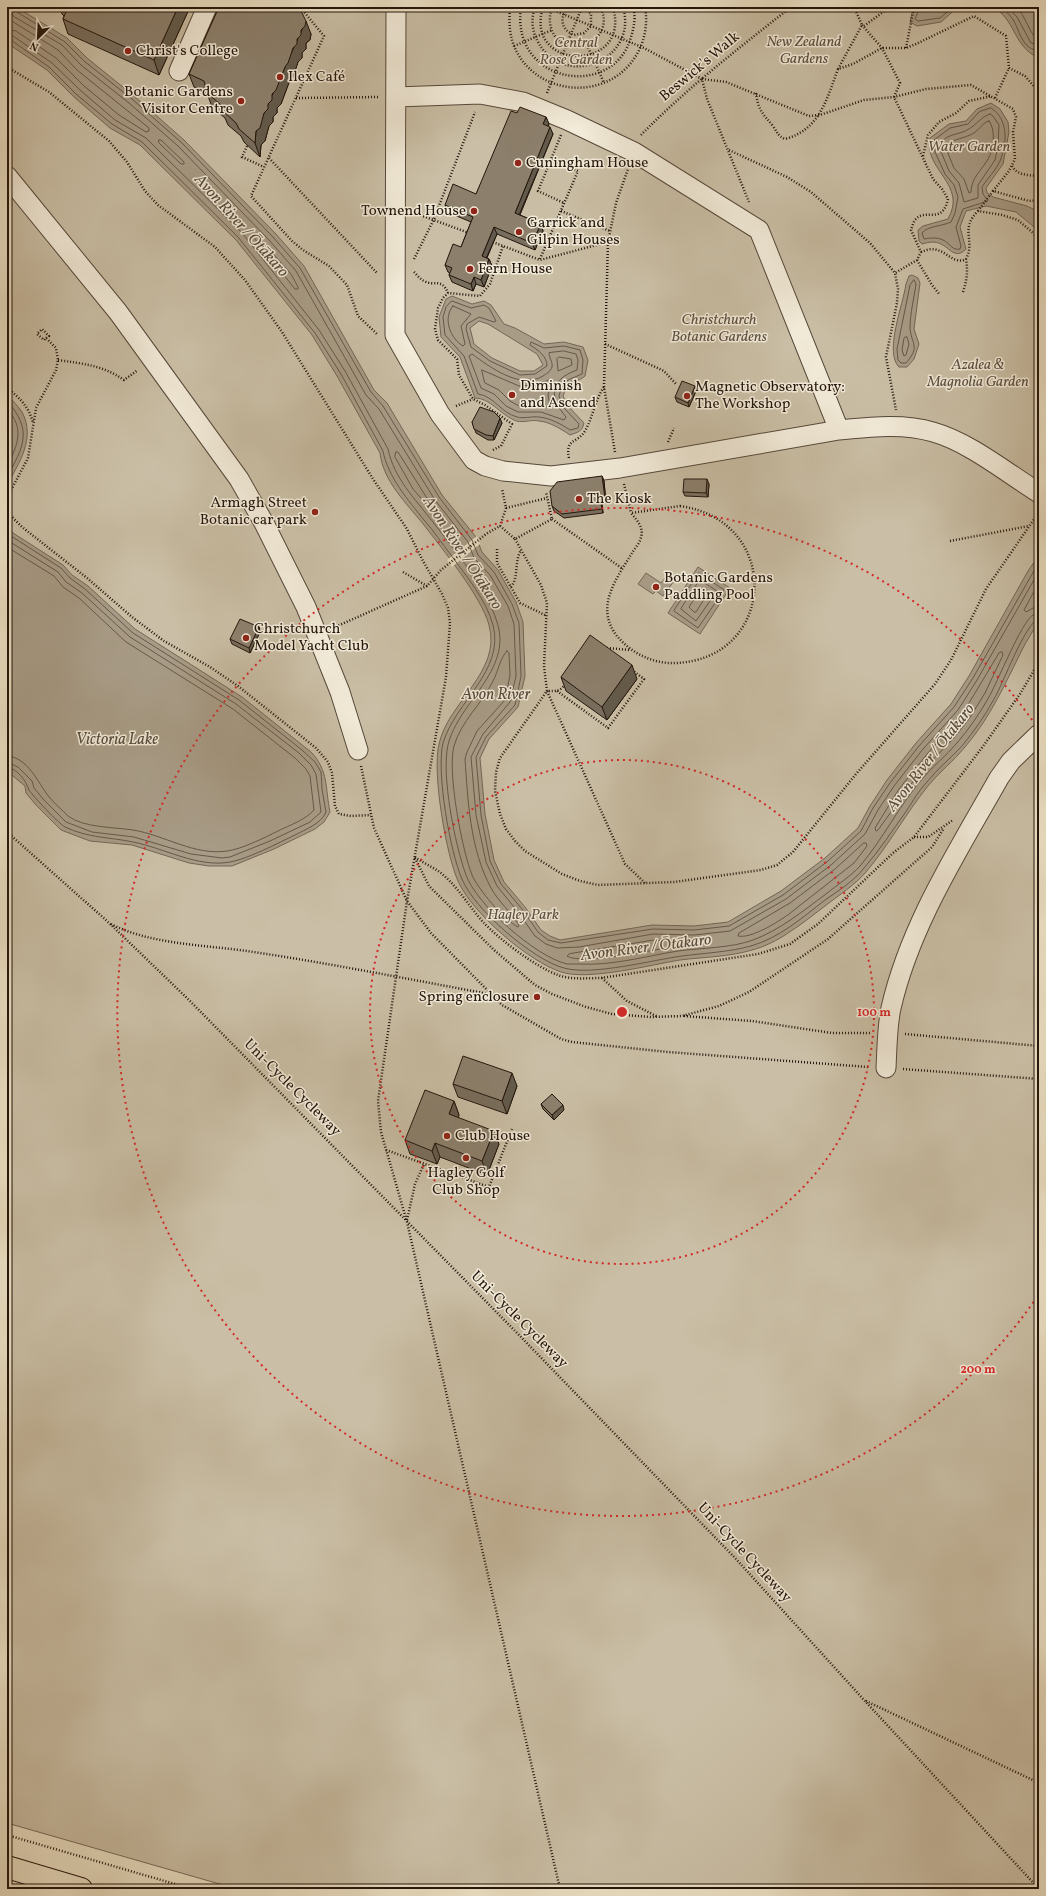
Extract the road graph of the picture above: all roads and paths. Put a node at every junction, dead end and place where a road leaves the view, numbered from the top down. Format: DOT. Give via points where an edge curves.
graph roads {
  1 [pos="207,7"];
  2 [pos="306,7"];
  3 [pos="396,7"];
  4 [pos="510,7"];
  5 [pos="521,7"];
  6 [pos="535,7"];
  7 [pos="545,7"];
  8 [pos="570,7"];
  9 [pos="583,7"];
  10 [pos="608,7"];
  11 [pos="612,7"];
  12 [pos="623,7"];
  13 [pos="633,7"];
  14 [pos="645,7"];
  15 [pos="791,7"];
  16 [pos="854,7"];
  17 [pos="890,7"];
  18 [pos="914,7"];
  19 [pos="552,8"];
  20 [pos="601,8"];
  21 [pos="304,12"];
  22 [pos="563,14"];
  23 [pos="303,17"];
  24 [pos="577,20"];
  25 [pos="591,26"];
  26 [pos="863,26"];
  27 [pos="552,30"];
  28 [pos="602,30"];
  29 [pos="544,34"];
  30 [pos="571,34"];
  31 [pos="612,35"];
  32 [pos="536,37"];
  33 [pos="622,39"];
  34 [pos="524,42"];
  35 [pos="630,42"];
  36 [pos="567,45"];
  37 [pos="587,45"];
  38 [pos="514,46"];
  39 [pos="641,47"];
  40 [pos="882,48"];
  41 [pos="906,48"];
  42 [pos="563,54"];
  43 [pos="592,55"];
  44 [pos="559,64"];
  45 [pos="596,64"];
  46 [pos="7,67"];
  47 [pos="1009,68"];
  48 [pos="838,69"];
  49 [pos="179,71"];
  50 [pos="556,72"];
  51 [pos="599,72"];
  52 [pos="702,79"];
  53 [pos="551,83"];
  54 [pos="604,83"];
  55 [pos="1039,92"];
  56 [pos="756,93"];
  57 [pos="546,95"];
  58 [pos="396,97"];
  59 [pos="894,97"];
  60 [pos="994,97"];
  61 [pos="296,98"];
  62 [pos="476,110"];
  63 [pos="820,115"];
  64 [pos="564,129"];
  65 [pos="248,146"];
  66 [pos="729,150"];
  67 [pos="923,157"];
  68 [pos="269,158"];
  69 [pos="631,159"];
  70 [pos="551,160"];
  71 [pos="1039,164"];
  72 [pos="1012,166"];
  73 [pos="264,167"];
  74 [pos="1038,175"];
  75 [pos="7,176"];
  76 [pos="993,191"];
  77 [pos="442,198"];
  78 [pos="447,200"];
  79 [pos="1039,200"];
  80 [pos="564,203"];
  81 [pos="408,210"];
  82 [pos="561,211"];
  83 [pos="978,211"];
  84 [pos="434,219"];
  85 [pos="760,230"];
  86 [pos="610,231"];
  87 [pos="476,236"];
  88 [pos="483,238"];
  89 [pos="1039,238"];
  90 [pos="608,242"];
  91 [pos="503,246"];
  92 [pos="921,252"];
  93 [pos="966,259"];
  94 [pos="540,260"];
  95 [pos="917,260"];
  96 [pos="413,262"];
  97 [pos="895,273"];
  98 [pos="395,292"];
  99 [pos="963,292"];
  100 [pos="448,293"];
  101 [pos="940,295"];
  102 [pos="395,335"];
  103 [pos="46,338"];
  104 [pos="605,344"];
  105 [pos="152,359"];
  106 [pos="58,360"];
  107 [pos="677,385"];
  108 [pos="604,387"];
  109 [pos="7,388"];
  110 [pos="897,412"];
  111 [pos="33,423"];
  112 [pos="839,430"];
  113 [pos="615,454"];
  114 [pos="474,460"];
  115 [pos="572,474"];
  116 [pos="551,476"];
  117 [pos="624,482"];
  118 [pos="496,483"];
  119 [pos="1039,493"];
  120 [pos="547,498"];
  121 [pos="7,506"];
  122 [pos="506,508"];
  123 [pos="1039,512"];
  124 [pos="631,513"];
  125 [pos="552,519"];
  126 [pos="500,526"];
  127 [pos="1029,526"];
  128 [pos="515,539"];
  129 [pos="950,541"];
  130 [pos="497,549"];
  131 [pos="521,550"];
  132 [pos="622,569"];
  133 [pos="403,572"];
  134 [pos="434,578"];
  135 [pos="427,586"];
  136 [pos="511,587"];
  137 [pos="548,616"];
  138 [pos="330,629"];
  139 [pos="630,650"];
  140 [pos="607,652"];
  141 [pos="1039,662"];
  142 [pos="625,666"];
  143 [pos="566,683"];
  144 [pos="547,691"];
  145 [pos="557,691"];
  146 [pos="1039,734"];
  147 [pos="358,750"];
  148 [pos="371,815"];
  149 [pos="944,828"];
  150 [pos="7,832"];
  151 [pos="415,857"];
  152 [pos="645,883"];
  153 [pos="407,901"];
  154 [pos="107,921"];
  155 [pos="397,977"];
  156 [pos="601,978"];
  157 [pos="490,994"];
  158 [pos="682,1016"];
  159 [pos="658,1017"];
  160 [pos="889,1033"];
  161 [pos="1039,1046"];
  162 [pos="886,1068"];
  163 [pos="1039,1080"];
  164 [pos="512,1129"];
  165 [pos="386,1150"];
  166 [pos="424,1164"];
  167 [pos="407,1222"];
  168 [pos="864,1700"];
  169 [pos="1039,1783"];
  170 [pos="7,1835"];
  171 [pos="7,1868"];
  172 [pos="81,1889"];
  173 [pos="192,1889"];
  174 [pos="560,1889"];
  175 [pos="1039,1889"];
  1 -- 49 [label="lane"];
  2 -- 21 [label="path"];
  3 -- 58 [label="lane"];
  4 -- 38 [label="path" via="509,27"];
  5 -- 34 [label="path" via="519,19"];
  6 -- 32 [label="path" via="532,20"];
  7 -- 19 [label="path"];
  7 -- 29 [label="path" via="541,20"];
  8 -- 22 [label="path"];
  9 -- 24 [label="path"];
  9 -- 25 [label="path" via="591,14"];
  10 -- 20 [label="path"];
  11 -- 31 [label="path" via="615,25"];
  12 -- 33 [label="path" via="625,26"];
  13 -- 35 [label="path" via="634,27"];
  14 -- 39 [label="path" via="646,29"];
  15 -- 52 [label="path, Beswick's Walk"];
  16 -- 26 [label="path"];
  17 -- 26 [label="path"];
  18 -- 41 [label="path"];
  19 -- 22 [label="path"];
  19 -- 27 [label="path"];
  20 -- 28 [label="path" via="604,17"];
  21 -- 23 [label="path"];
  21 -- 61 [label="path" via="324,36"];
  22 -- 24 [label="path"];
  22 -- 30 [label="path" via="563,26"];
  24 -- 25 [label="path"];
  24 -- 30 [label="path"];
  25 -- 28 [label="path"];
  25 -- 30 [label="path" via="581,35"];
  26 -- 40 [label="path"];
  26 -- 48 [label="path"];
  27 -- 29 [label="path"];
  27 -- 36 [label="path" via="558,39"];
  28 -- 31 [label="path"];
  28 -- 37 [label="path" via="594,42"];
  29 -- 32 [label="path"];
  29 -- 42 [label="path" via="552,46"];
  30 -- 36 [label="path"];
  31 -- 33 [label="path"];
  31 -- 43 [label="path" via="601,50"];
  32 -- 34 [label="path"];
  32 -- 44 [label="path" via="546,53"];
  33 -- 35 [label="path"];
  33 -- 45 [label="path" via="607,57"];
  34 -- 38 [label="path"];
  34 -- 50 [label="path" via="536,60"];
  35 -- 39 [label="path"];
  35 -- 51 [label="path" via="612,65"];
  36 -- 37 [label="path"];
  36 -- 42 [label="path"];
  37 -- 43 [label="path"];
  38 -- 53 [label="path" via="529,68"];
  39 -- 52 [label="path"];
  39 -- 54 [label="path" via="626,69"];
  40 -- 41 [label="path"];
  40 -- 48 [label="path"];
  40 -- 59 [label="path" via="900,83"];
  41 -- 47 [label="path" via="974,16 1006,36"];
  42 -- 43 [label="path" via="574,57"];
  42 -- 44 [label="path"];
  43 -- 45 [label="path"];
  44 -- 45 [label="path" via="573,67"];
  44 -- 50 [label="path"];
  45 -- 51 [label="path"];
  46 -- 134 [label="path" via="49,92 109,141 158,205 215,247 245,280 282,332 407,529"];
  47 -- 55 [label="path" via="1025,76"];
  47 -- 60 [label="path"];
  48 -- 63 [label="path"];
  50 -- 51 [label="path" via="570,76 585,76"];
  50 -- 53 [label="path"];
  51 -- 54 [label="path"];
  52 -- 56 [label="path" via="726,82"];
  52 -- 66 [label="path" via="707,99"];
  52 -- 69 [label="path, Beswick's Walk" via="641,135 635,143"];
  53 -- 54 [label="path" via="577,89"];
  53 -- 57 [label="path"];
  56 -- 63 [label="path" via="809,116"];
  56 -- 63 [label="path" via="757,103 763,115 776,133 785,139 801,133"];
  58 -- 61 [label="path"];
  58 -- 69 [label="lane" via="480,94 510,99 548,112"];
  58 -- 98 [label="lane"];
  59 -- 60 [label="path" via="926,89 971,85"];
  59 -- 63 [label="path" via="864,100"];
  59 -- 67 [label="path"];
  60 -- 67 [label="path" via="969,101 956,114 939,122 928,135"];
  60 -- 72 [label="path" via="1013,109 1016,117 1013,132 1015,159"];
  61 -- 68 [label="path"];
  62 -- 77 [label="path"];
  64 -- 70 [label="path"];
  65 -- 73 [label="path" via="242,157"];
  66 -- 85 [label="path"];
  66 -- 97 [label="path" via="787,177 811,192 870,243"];
  67 -- 92 [label="path" via="933,179 948,199 943,212 920,216 915,220 911,230"];
  68 -- 73 [label="path"];
  68 -- 98 [label="path"];
  69 -- 85 [label="lane"];
  69 -- 86 [label="path, Beswick's Walk" via="616,203"];
  70 -- 80 [label="path" via="538,191"];
  70 -- 80 [label="path" via="578,171"];
  71 -- 74 [label="path"];
  72 -- 74 [label="path" via="1014,170 1025,175"];
  72 -- 76 [label="path"];
  73 -- 102 [label="path" via="251,196 292,241 329,266 347,285 358,316 378,336"];
  75 -- 105 [label="lane" via="118,312"];
  76 -- 79 [label="path"];
  76 -- 83 [label="path"];
  77 -- 78 [label="path"];
  77 -- 84 [label="path"];
  80 -- 82 [label="path"];
  81 -- 84 [label="path"];
  82 -- 86 [label="path"];
  82 -- 94 [label="path"];
  83 -- 89 [label="path" via="1018,220"];
  83 -- 93 [label="path" via="968,225 970,246"];
  84 -- 87 [label="path"];
  84 -- 96 [label="path"];
  85 -- 112 [label="lane"];
  86 -- 90 [label="path, Beswick's Walk"];
  88 -- 91 [label="path"];
  90 -- 94 [label="path"];
  90 -- 104 [label="path, Beswick's Walk"];
  91 -- 94 [label="path"];
  91 -- 100 [label="path" via="490,284 480,296"];
  92 -- 93 [label="path" via="936,249 955,260"];
  92 -- 95 [label="path"];
  93 -- 99 [label="path" via="968,268"];
  95 -- 97 [label="path"];
  95 -- 101 [label="path"];
  97 -- 110 [label="path" via="897,303 886,357"];
  98 -- 100 [label="path" via="409,268 424,282 445,286"];
  98 -- 102 [label="lane"];
  100 -- 114 [label="path" via="438,308 435,329 438,340 457,359 459,375 473,399 512,424 502,446"];
  102 -- 114 [label="lane" via="440,414"];
  103 -- 103 [label="path" via="44,340 37,334 42,329 49,336"];
  103 -- 106 [label="path" via="56,348"];
  104 -- 107 [label="path" via="664,371"];
  104 -- 108 [label="path, Beswick's Walk"];
  105 -- 106 [label="path" via="124,380 98,366"];
  105 -- 147 [label="lane" via="239,479 264,524 309,614 340,692"];
  106 -- 111 [label="path" via="56,370 36,408"];
  108 -- 113 [label="path"];
  108 -- 115 [label="path" via="584,431 568,445"];
  109 -- 111 [label="path" via="22,400"];
  111 -- 121 [label="path" via="28,458 9,494"];
  112 -- 115 [label="lane"];
  112 -- 119 [label="lane" via="899,427 932,432 960,443"];
  114 -- 116 [label="lane" via="499,471"];
  115 -- 116 [label="lane"];
  116 -- 120 [label="path" via="546,491"];
  117 -- 124 [label="path"];
  118 -- 122 [label="path" via="502,489"];
  120 -- 122 [label="path"];
  120 -- 125 [label="path"];
  121 -- 148 [label="path" via="11,516 22,528 87,578 132,617 164,641 238,686 316,748 328,762 332,773 335,806 339,814"];
  122 -- 126 [label="path"];
  123 -- 127 [label="path"];
  124 -- 132 [label="path" via="640,524 642,536"];
  124 -- 139 [label="path" via="680,506 717,518 730,528 746,547 754,570 755,584 750,614 735,637 724,648 695,660 668,663"];
  125 -- 128 [label="path"];
  125 -- 132 [label="path"];
  126 -- 128 [label="path"];
  126 -- 134 [label="path" via="486,534"];
  127 -- 129 [label="path"];
  127 -- 152 [label="path" via="986,590 951,660 934,684 793,852 778,864 761,870 674,882"];
  128 -- 131 [label="path"];
  130 -- 136 [label="path" via="497,563"];
  131 -- 136 [label="path" via="516,558 514,582"];
  131 -- 137 [label="path" via="541,585"];
  132 -- 139 [label="path" via="611,589 607,608 616,635"];
  133 -- 135 [label="path"];
  134 -- 135 [label="path"];
  134 -- 151 [label="path" via="448,608 450,641"];
  135 -- 138 [label="path"];
  136 -- 137 [label="path" via="520,603"];
  137 -- 144 [label="path" via="544,666"];
  139 -- 140 [label="path" via="601,648"];
  141 -- 156 [label="path" via="1020,694 914,837 893,853 818,924 790,944 758,954"];
  142 -- 145 [label="path" via="644,679 608,728"];
  143 -- 145 [label="path"];
  144 -- 145 [label="path"];
  144 -- 152 [label="path" via="626,864"];
  144 -- 152 [label="path" via="500,758 495,791 506,829 525,850 562,874 580,881 598,885"];
  146 -- 160 [label="lane" via="1011,761 998,778 928,906 902,968 890,1009"];
  147 -- 148 [label="path"];
  148 -- 153 [label="path" via="374,828"];
  149 -- 158 [label="path" via="932,847 828,939 749,992 719,1006"];
  150 -- 154 [label="path, Uni-Cycle Cycleway"];
  151 -- 153 [label="path"];
  151 -- 156 [label="path" via="441,873 500,938 539,965 559,975"];
  151 -- 159 [label="path" via="429,886 494,950 535,985 552,994 606,1013"];
  153 -- 155 [label="path"];
  153 -- 157 [label="path" via="430,933"];
  154 -- 155 [label="path" via="136,934 167,940 248,951"];
  154 -- 167 [label="path, Uni-Cycle Cycleway" via="312,1123"];
  155 -- 157 [label="path"];
  155 -- 165 [label="path" via="378,1101 381,1132"];
  156 -- 159 [label="path" via="627,1001"];
  157 -- 162 [label="path" via="502,1005 561,1039 572,1042 668,1052"];
  158 -- 159 [label="path"];
  158 -- 160 [label="path" via="752,1021 832,1033"];
  160 -- 161 [label="path"];
  160 -- 162 [label="lane"];
  162 -- 163 [label="path"];
  164 -- 166 [label="path" via="489,1188"];
  165 -- 166 [label="path"];
  165 -- 167 [label="path"];
  166 -- 167 [label="path" via="415,1184"];
  167 -- 168 [label="path, Uni-Cycle Cycleway" via="736,1559"];
  167 -- 174 [label="path"];
  168 -- 169 [label="path, Uni-Cycle Cycleway"];
  168 -- 175 [label="path"];
  170 -- 173 [label="path"];
  171 -- 172 [label="main road"];
}
